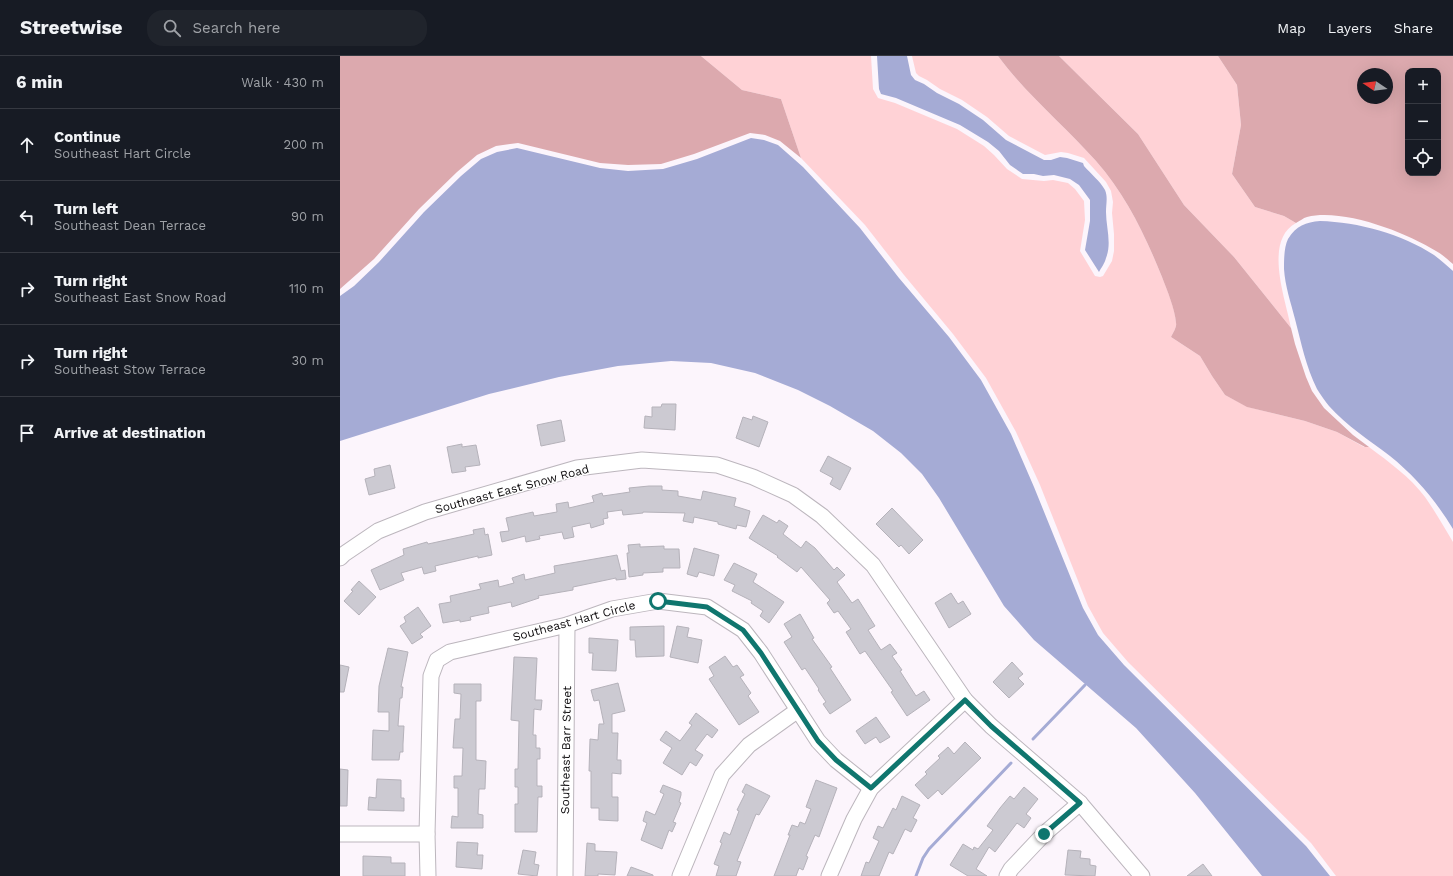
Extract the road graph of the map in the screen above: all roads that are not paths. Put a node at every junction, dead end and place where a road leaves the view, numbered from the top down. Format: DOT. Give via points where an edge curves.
graph roads {
  1 [pos="340,558"];
  2 [pos="567,624"];
  3 [pos="965,700"];
  4 [pos="798,710"];
  5 [pos="871,788"];
  6 [pos="1080,803"];
  7 [pos="340,834"];
  8 [pos="427,834"];
  9 [pos="428,876"];
  10 [pos="564,876"];
  11 [pos="680,876"];
  12 [pos="829,876"];
  13 [pos="1007,876"];
  14 [pos="1142,876"];
  1 -- 3 [label="street, Southeast East Snow Road" via="378,531 425,512 577,468 642,460 717,466 753,477 793,495 822,516 873,565"];
  2 -- 4 [label="street, Southeast Hart Circle" via="612,609 658,601 707,607 743,630"];
  2 -- 8 [label="street, Southeast Hart Circle" via="450,652 437,660 431,676"];
  2 -- 10 [label="street, Southeast Barr Street"];
  3 -- 5 [label="street"];
  3 -- 6 [label="street, Southeast East Snow Road" via="991,726"];
  4 -- 5 [label="street, Southeast Hart Circle" via="818,741 836,760"];
  4 -- 11 [label="street" via="749,745 722,775"];
  5 -- 12 [label="street"];
  6 -- 13 [label="street" via="1044,834"];
  6 -- 14 [label="street, Southeast East Snow Road"];
  7 -- 8 [label="street"];
  8 -- 9 [label="street, Southeast Hart Circle"];
}
